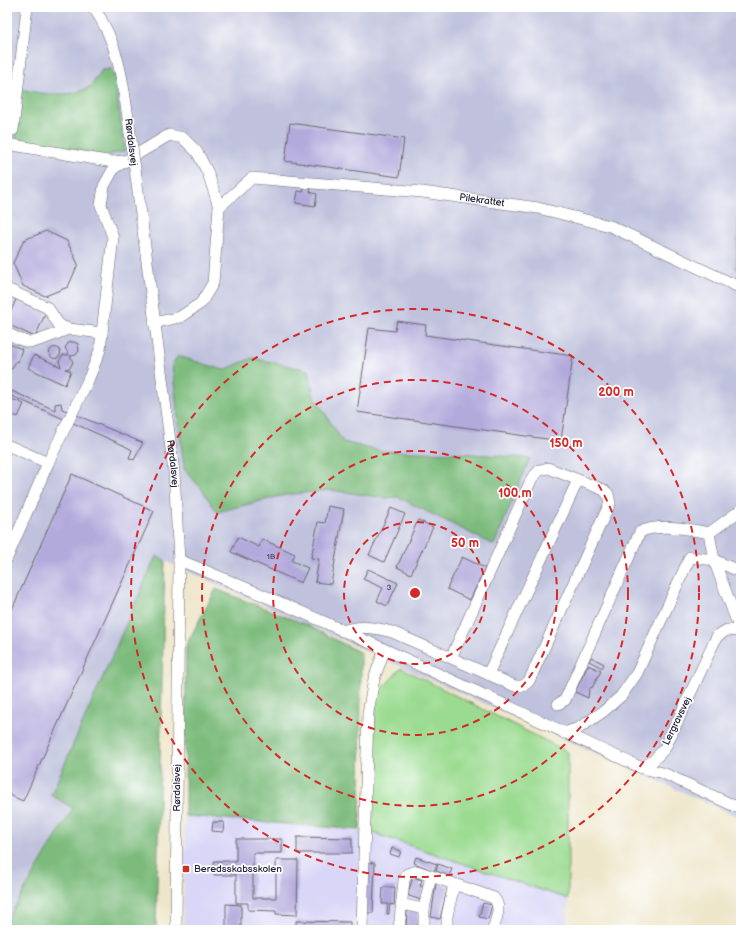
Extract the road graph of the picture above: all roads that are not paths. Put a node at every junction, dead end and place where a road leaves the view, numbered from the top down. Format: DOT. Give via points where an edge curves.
graph roads {
  1 [pos="27,7"];
  2 [pos="93,7"];
  3 [pos="13,130"];
  4 [pos="7,144"];
  5 [pos="125,161"];
  6 [pos="219,208"];
  7 [pos="741,288"];
  8 [pos="7,290"];
  9 [pos="154,323"];
  10 [pos="69,329"];
  11 [pos="7,333"];
  12 [pos="102,333"];
  13 [pos="7,446"];
  14 [pos="48,463"];
  15 [pos="578,480"];
  16 [pos="741,510"];
  17 [pos="709,533"];
  18 [pos="7,558"];
  19 [pos="179,560"];
  20 [pos="714,560"];
  21 [pos="741,572"];
  22 [pos="740,630"];
  23 [pos="342,631"];
  24 [pos="384,651"];
  25 [pos="452,658"];
  26 [pos="488,674"];
  27 [pos="558,704"];
  28 [pos="564,733"];
  29 [pos="642,768"];
  30 [pos="741,809"];
  31 [pos="431,876"];
  32 [pos="454,884"];
  33 [pos="401,904"];
  34 [pos="424,909"];
  35 [pos="176,930"];
  36 [pos="362,930"];
  37 [pos="399,930"];
  38 [pos="424,930"];
  39 [pos="447,930"];
  40 [pos="493,930"];
  1 -- 3 [label="street"];
  2 -- 9 [label="street, Rørdalsvej, bridge" via="113,44 118,60 136,176"];
  4 -- 5 [label="street" via="113,162"];
  5 -- 6 [label="street" via="169,135 183,138 197,152 208,173"];
  5 -- 12 [label="street" via="114,168 104,186 101,205 113,237"];
  6 -- 7 [label="street, Pilekrattet" via="252,178 422,192 538,208 610,226"];
  6 -- 9 [label="street" via="213,283 201,303 180,317"];
  8 -- 10 [label="street" via="48,308 59,325"];
  9 -- 19 [label="street, Rørdalsvej" via="174,472"];
  10 -- 11 [label="street" via="28,342"];
  10 -- 12 [label="street"];
  12 -- 14 [label="street" via="100,350 89,378"];
  13 -- 14 [label="street"];
  14 -- 18 [label="street"];
  15 -- 25 [label="street" via="548,468 540,470 532,478"];
  15 -- 26 [label="street"];
  15 -- 26 [label="street" via="604,490 610,503 529,681 523,686 515,686"];
  16 -- 17 [label="street"];
  17 -- 20 [label="street"];
  17 -- 27 [label="street" via="649,528 640,532 564,700"];
  19 -- 23 [label="street"];
  19 -- 35 [label="street, Rørdalsvej"];
  20 -- 21 [label="street"];
  20 -- 22 [label="street, Lergravsvej"];
  20 -- 28 [label="street" via="690,557 637,673 621,696 579,728"];
  22 -- 29 [label="street, Lergravsvej" via="727,630 716,636 665,748"];
  23 -- 24 [label="street"];
  23 -- 25 [label="street" via="355,626 382,629"];
  24 -- 28 [label="street"];
  24 -- 36 [label="street" via="374,679 368,713"];
  25 -- 26 [label="street"];
  28 -- 29 [label="street"];
  29 -- 30 [label="street" via="663,774"];
  31 -- 32 [label="street"];
  31 -- 33 [label="street" via="417,871 407,874"];
  31 -- 34 [label="street"];
  32 -- 39 [label="street" via="447,916"];
  32 -- 40 [label="street" via="494,898 499,909"];
  33 -- 34 [label="street"];
  33 -- 37 [label="street"];
  34 -- 38 [label="street"];
}
